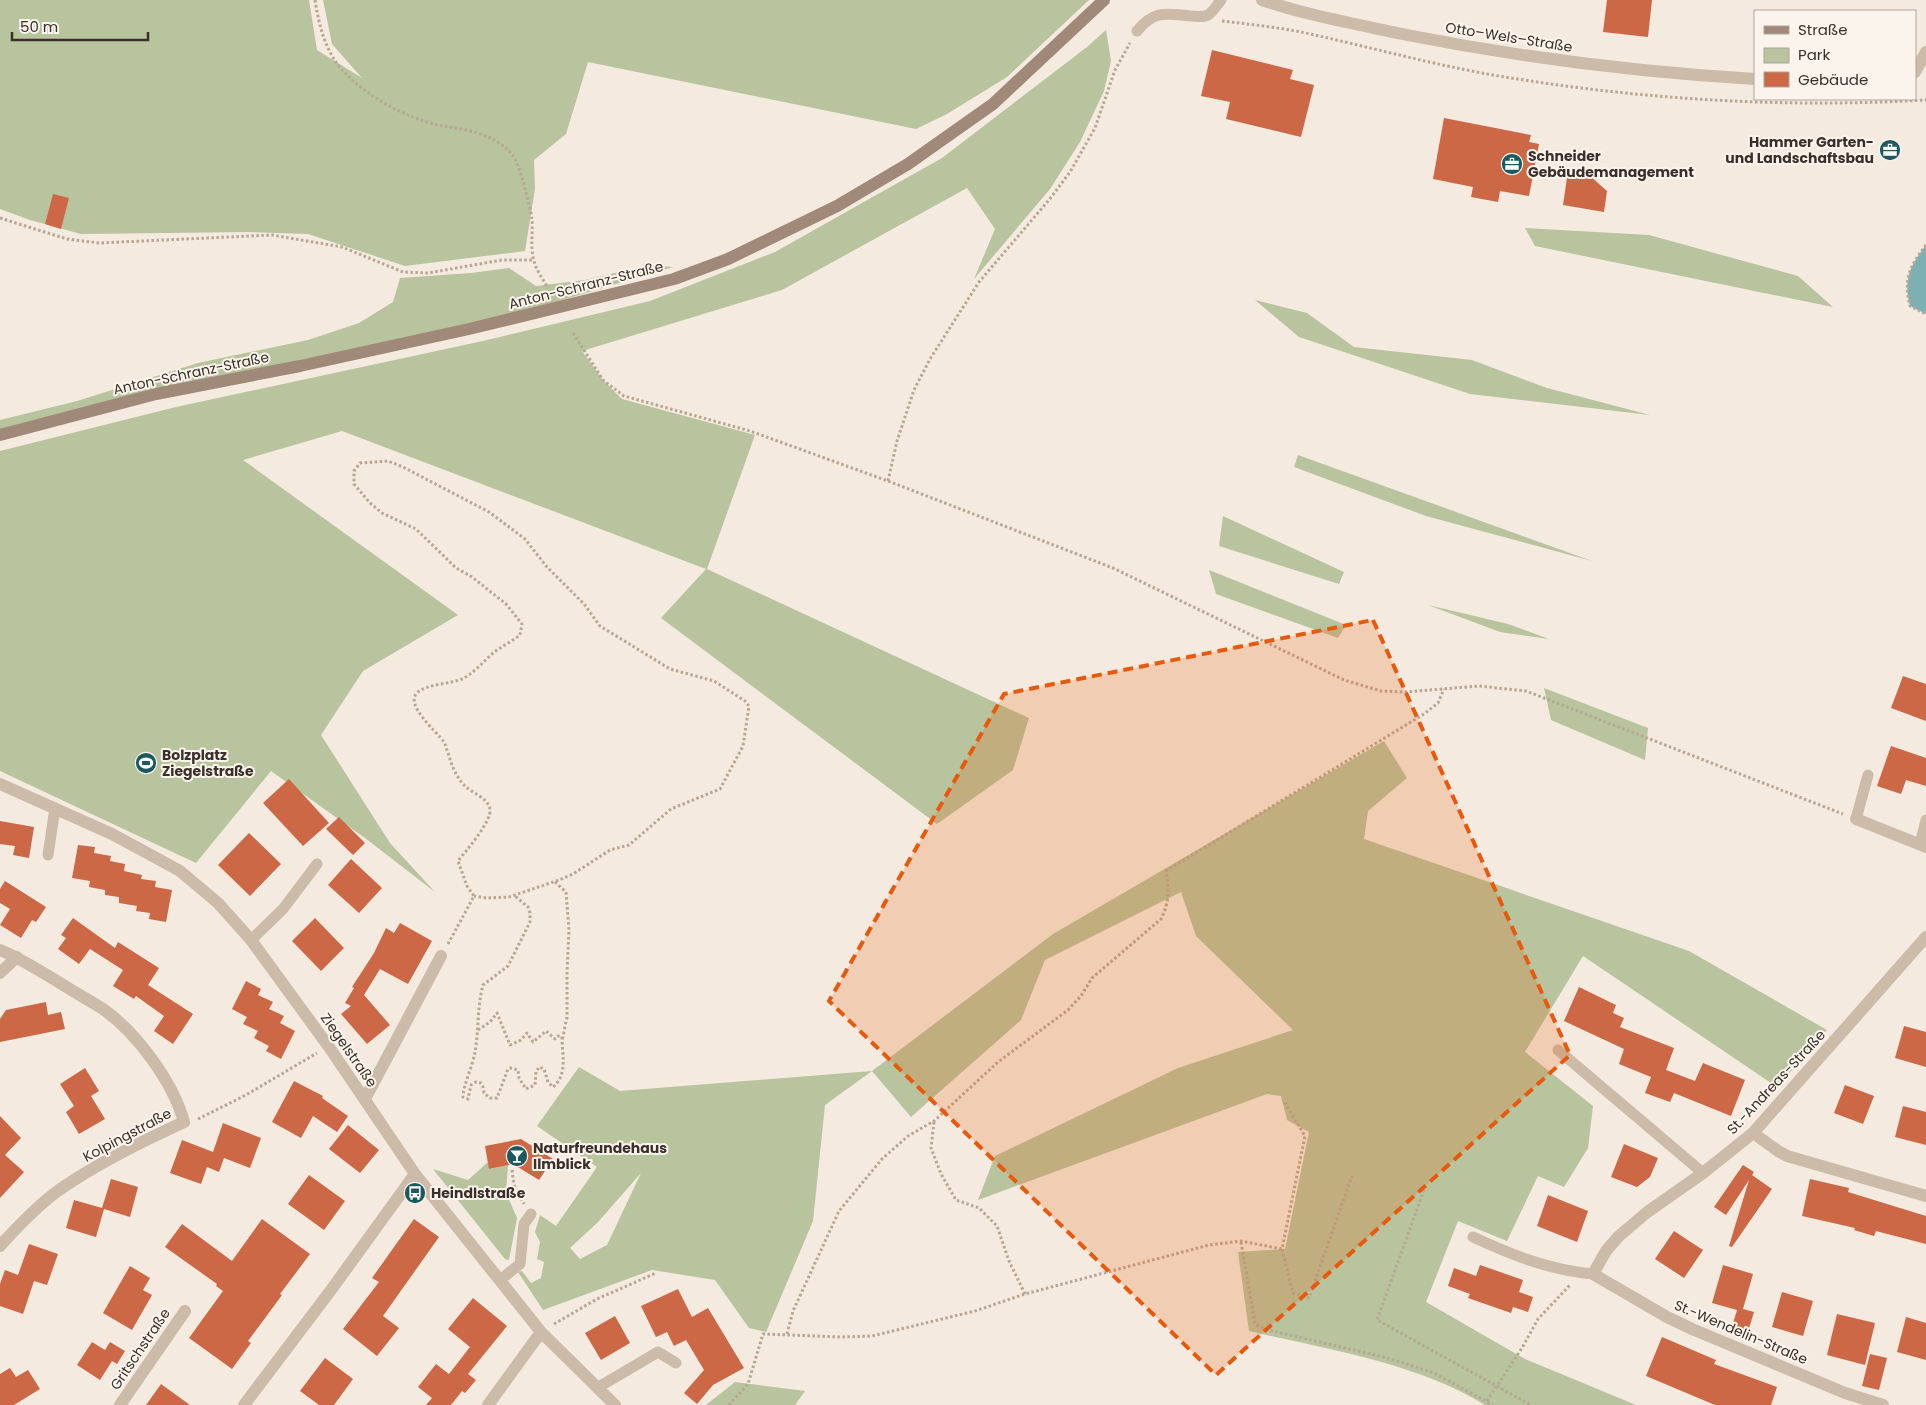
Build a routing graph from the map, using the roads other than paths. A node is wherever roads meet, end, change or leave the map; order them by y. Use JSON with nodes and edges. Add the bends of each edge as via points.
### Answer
{"nodes":[{"id":1,"x":1104,"y":0,"type":"edge"},
{"id":2,"x":1221,"y":0,"type":"edge"},
{"id":3,"x":1262,"y":0,"type":"edge"},
{"id":4,"x":1137,"y":31,"type":"road end"},
{"id":5,"x":1926,"y":52,"type":"edge"},
{"id":6,"x":1916,"y":70,"type":"edge"},
{"id":7,"x":1754,"y":79,"type":"edge"},
{"id":8,"x":0,"y":435,"type":"edge"},
{"id":9,"x":1868,"y":775,"type":"dead end"},
{"id":10,"x":0,"y":784,"type":"edge"},
{"id":11,"x":55,"y":808,"type":"junction"},
{"id":12,"x":1856,"y":819,"type":"joint"},
{"id":13,"x":1926,"y":820,"type":"edge"},
{"id":14,"x":1923,"y":846,"type":"edge"},
{"id":15,"x":48,"y":855,"type":"dead end"},
{"id":16,"x":317,"y":864,"type":"dead end"},
{"id":17,"x":1926,"y":937,"type":"edge"},
{"id":18,"x":252,"y":940,"type":"junction"},
{"id":19,"x":0,"y":950,"type":"edge"},
{"id":20,"x":441,"y":956,"type":"road end"},
{"id":21,"x":18,"y":957,"type":"junction"},
{"id":22,"x":0,"y":973,"type":"edge"},
{"id":23,"x":1558,"y":1050,"type":"dead end"},
{"id":24,"x":365,"y":1099,"type":"junction"},
{"id":25,"x":1753,"y":1133,"type":"junction"},
{"id":26,"x":1702,"y":1173,"type":"junction"},
{"id":27,"x":415,"y":1174,"type":"junction"},
{"id":28,"x":1926,"y":1196,"type":"edge"},
{"id":29,"x":530,"y":1214,"type":"road end"},
{"id":30,"x":1473,"y":1237,"type":"dead end"},
{"id":31,"x":0,"y":1246,"type":"edge"},
{"id":32,"x":1593,"y":1274,"type":"junction"},
{"id":33,"x":500,"y":1280,"type":"junction"},
{"id":34,"x":185,"y":1311,"type":"dead end"},
{"id":35,"x":541,"y":1332,"type":"junction"},
{"id":36,"x":676,"y":1363,"type":"dead end"},
{"id":37,"x":597,"y":1388,"type":"junction"},
{"id":38,"x":120,"y":1405,"type":"edge"},
{"id":39,"x":244,"y":1405,"type":"edge"},
{"id":40,"x":488,"y":1405,"type":"edge"},
{"id":41,"x":615,"y":1405,"type":"edge"},
{"id":42,"x":1882,"y":1405,"type":"edge"}],
"edges":[{"from":1,"to":8,"type":"main road","name":"Anton-Schranz-Straße","via":[[994,104],[908,164],[838,206],[728,259],[674,279],[469,329],[156,394]]},
{"from":2,"to":4,"type":"lane","via":[[1207,15],[1153,16]]},
{"from":3,"to":7,"type":"street","name":"Otto–Wels–Straße","via":[[1363,26],[1462,46],[1665,73]]},
{"from":5,"to":6,"type":"street"},
{"from":9,"to":12,"type":"lane"},
{"from":10,"to":11,"type":"street","name":"Ziegelstraße"},
{"from":11,"to":15,"type":"lane"},
{"from":11,"to":18,"type":"street","name":"Ziegelstraße","via":[[180,871],[218,903]]},
{"from":12,"to":14,"type":"street"},
{"from":13,"to":14,"type":"lane"},
{"from":16,"to":18,"type":"lane","via":[[282,909]]},
{"from":17,"to":25,"type":"street","name":"St.-Andreas-Straße"},
{"from":18,"to":24,"type":"street","name":"Ziegelstraße"},
{"from":19,"to":21,"type":"street","name":"Kolpingstraße"},
{"from":20,"to":24,"type":"street"},
{"from":21,"to":22,"type":"street"},
{"from":21,"to":31,"type":"street","name":"Kolpingstraße","via":[[104,1010],[141,1044],[163,1075],[181,1109],[184,1122],[103,1162],[58,1191],[28,1216]]},
{"from":23,"to":26,"type":"lane"},
{"from":24,"to":27,"type":"street","name":"Ziegelstraße"},
{"from":25,"to":26,"type":"street","name":"St.-Andreas-Straße"},
{"from":25,"to":28,"type":"street","via":[[1787,1156]]},
{"from":26,"to":32,"type":"street","name":"St.-Andreas-Straße","via":[[1618,1237]]},
{"from":27,"to":33,"type":"street","name":"Ziegelstraße"},
{"from":27,"to":39,"type":"street"},
{"from":29,"to":33,"type":"lane","via":[[524,1224],[520,1264]]},
{"from":30,"to":32,"type":"lane","via":[[1530,1262]]},
{"from":32,"to":42,"type":"street","name":"St.-Wendelin-Straße","via":[[1692,1329],[1845,1393]]},
{"from":33,"to":35,"type":"street","name":"Ziegelstraße"},
{"from":34,"to":38,"type":"street","name":"Gritschstraße"},
{"from":35,"to":37,"type":"street","name":"Ziegelstraße"},
{"from":35,"to":40,"type":"street"},
{"from":36,"to":37,"type":"lane","via":[[658,1352]]},
{"from":37,"to":41,"type":"street","name":"Ziegelstraße"}]}
